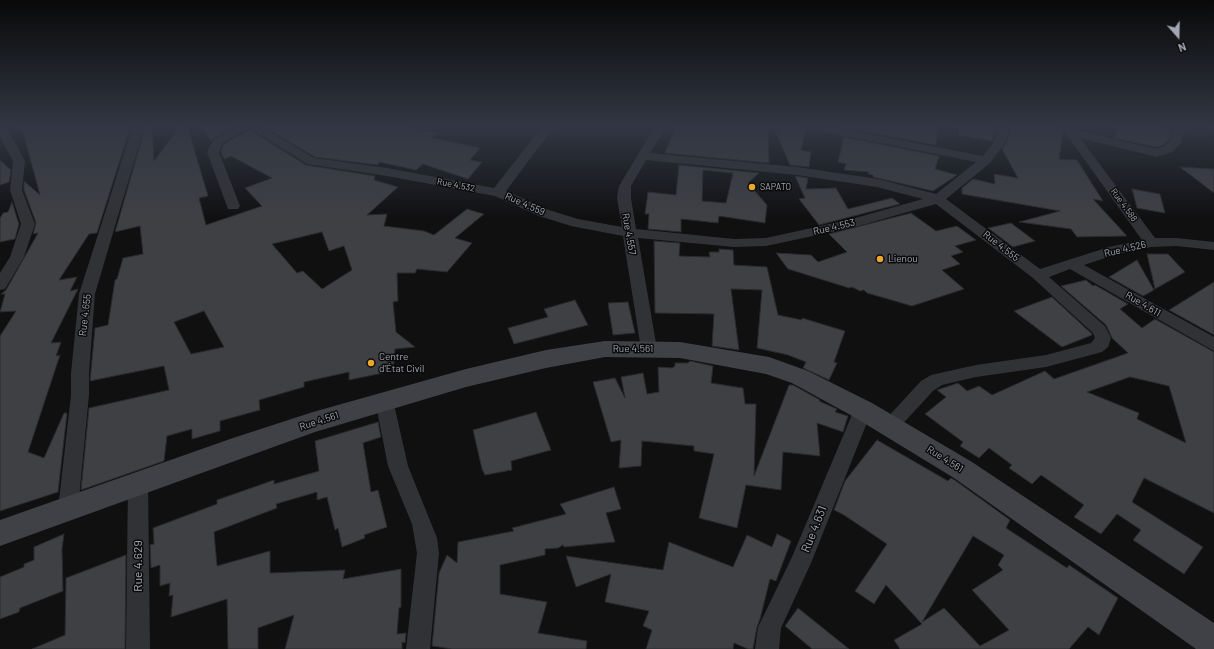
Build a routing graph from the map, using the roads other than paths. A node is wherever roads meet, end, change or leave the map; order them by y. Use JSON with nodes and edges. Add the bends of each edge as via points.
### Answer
{"nodes":[{"id":1,"x":18,"y":158,"type":"edge"},
{"id":2,"x":129,"y":158,"type":"edge"},
{"id":3,"x":215,"y":158,"type":"edge"},
{"id":4,"x":306,"y":158,"type":"edge"},
{"id":5,"x":524,"y":158,"type":"edge"},
{"id":6,"x":641,"y":158,"type":"edge"},
{"id":7,"x":665,"y":158,"type":"edge"},
{"id":8,"x":977,"y":158,"type":"edge"},
{"id":9,"x":1090,"y":158,"type":"edge"},
{"id":10,"x":986,"y":160,"type":"joint"},
{"id":11,"x":499,"y":193,"type":"junction"},
{"id":12,"x":938,"y":199,"type":"junction"},
{"id":13,"x":233,"y":206,"type":"dead end"},
{"id":14,"x":630,"y":234,"type":"junction"},
{"id":15,"x":1151,"y":243,"type":"junction"},
{"id":16,"x":1214,"y":246,"type":"edge"},
{"id":17,"x":1072,"y":264,"type":"junction"},
{"id":18,"x":1038,"y":275,"type":"junction"},
{"id":19,"x":0,"y":285,"type":"edge"},
{"id":20,"x":1214,"y":345,"type":"edge"},
{"id":21,"x":649,"y":349,"type":"junction"},
{"id":22,"x":384,"y":400,"type":"junction"},
{"id":23,"x":863,"y":410,"type":"junction"},
{"id":24,"x":891,"y":426,"type":"junction"},
{"id":25,"x":138,"y":483,"type":"junction"},
{"id":26,"x":68,"y":509,"type":"junction"},
{"id":27,"x":0,"y":533,"type":"edge"},
{"id":28,"x":1214,"y":642,"type":"edge"},
{"id":29,"x":138,"y":649,"type":"edge"},
{"id":30,"x":418,"y":649,"type":"edge"},
{"id":31,"x":767,"y":649,"type":"edge"}],
"edges":[{"from":1,"to":19,"type":"street","via":[[16,190],[28,224],[17,257]]},
{"from":2,"to":26,"type":"street","name":"Rue 4.655","via":[[87,294]]},
{"from":3,"to":13,"type":"street"},
{"from":4,"to":11,"type":"street","name":"Rue 4.532"},
{"from":5,"to":11,"type":"street","name":"Rue 4.559"},
{"from":6,"to":14,"type":"street","name":"Rue 4.557","via":[[625,186],[624,198]]},
{"from":7,"to":12,"type":"street","name":"Rue 4.555","via":[[805,172],[878,184]]},
{"from":8,"to":10,"type":"street"},
{"from":9,"to":15,"type":"street","name":"Rue 4.588"},
{"from":10,"to":12,"type":"street","name":"Rue 4.553"},
{"from":11,"to":14,"type":"street","name":"Rue 4.559","via":[[559,219]]},
{"from":12,"to":14,"type":"street","name":"Rue 4.553","via":[[850,224],[766,242],[734,243]]},
{"from":12,"to":18,"type":"street","name":"Rue 4.555"},
{"from":14,"to":21,"type":"street","name":"Rue 4.557"},
{"from":15,"to":16,"type":"street","name":"Rue 4.526","via":[[1176,242]]},
{"from":15,"to":17,"type":"street","name":"Rue 4.526","via":[[1114,250]]},
{"from":17,"to":18,"type":"street","name":"Rue 4.526"},
{"from":17,"to":20,"type":"street","name":"Rue 4.611"},
{"from":18,"to":24,"type":"street","name":"Rue 4.555","via":[[1099,330],[1103,338],[1102,343],[1096,348],[1046,361],[976,371],[937,380],[927,386]]},
{"from":21,"to":22,"type":"main road","name":"Rue 4.561","via":[[605,349],[546,359]]},
{"from":21,"to":23,"type":"main road","name":"Rue 4.561","via":[[680,350],[769,366],[800,377]]},
{"from":22,"to":25,"type":"main road","name":"Rue 4.561"},
{"from":22,"to":30,"type":"street","via":[[400,472],[426,538],[428,553]]},
{"from":23,"to":24,"type":"main road","name":"Rue 4.561"},
{"from":23,"to":31,"type":"street","name":"Rue 4.631","via":[[800,563],[770,627]]},
{"from":24,"to":28,"type":"main road","name":"Rue 4.561","via":[[1018,507]]},
{"from":25,"to":26,"type":"main road","name":"Rue 4.561"},
{"from":25,"to":29,"type":"street","name":"Rue 4.629"},
{"from":26,"to":27,"type":"main road","name":"Rue 4.561"}]}
